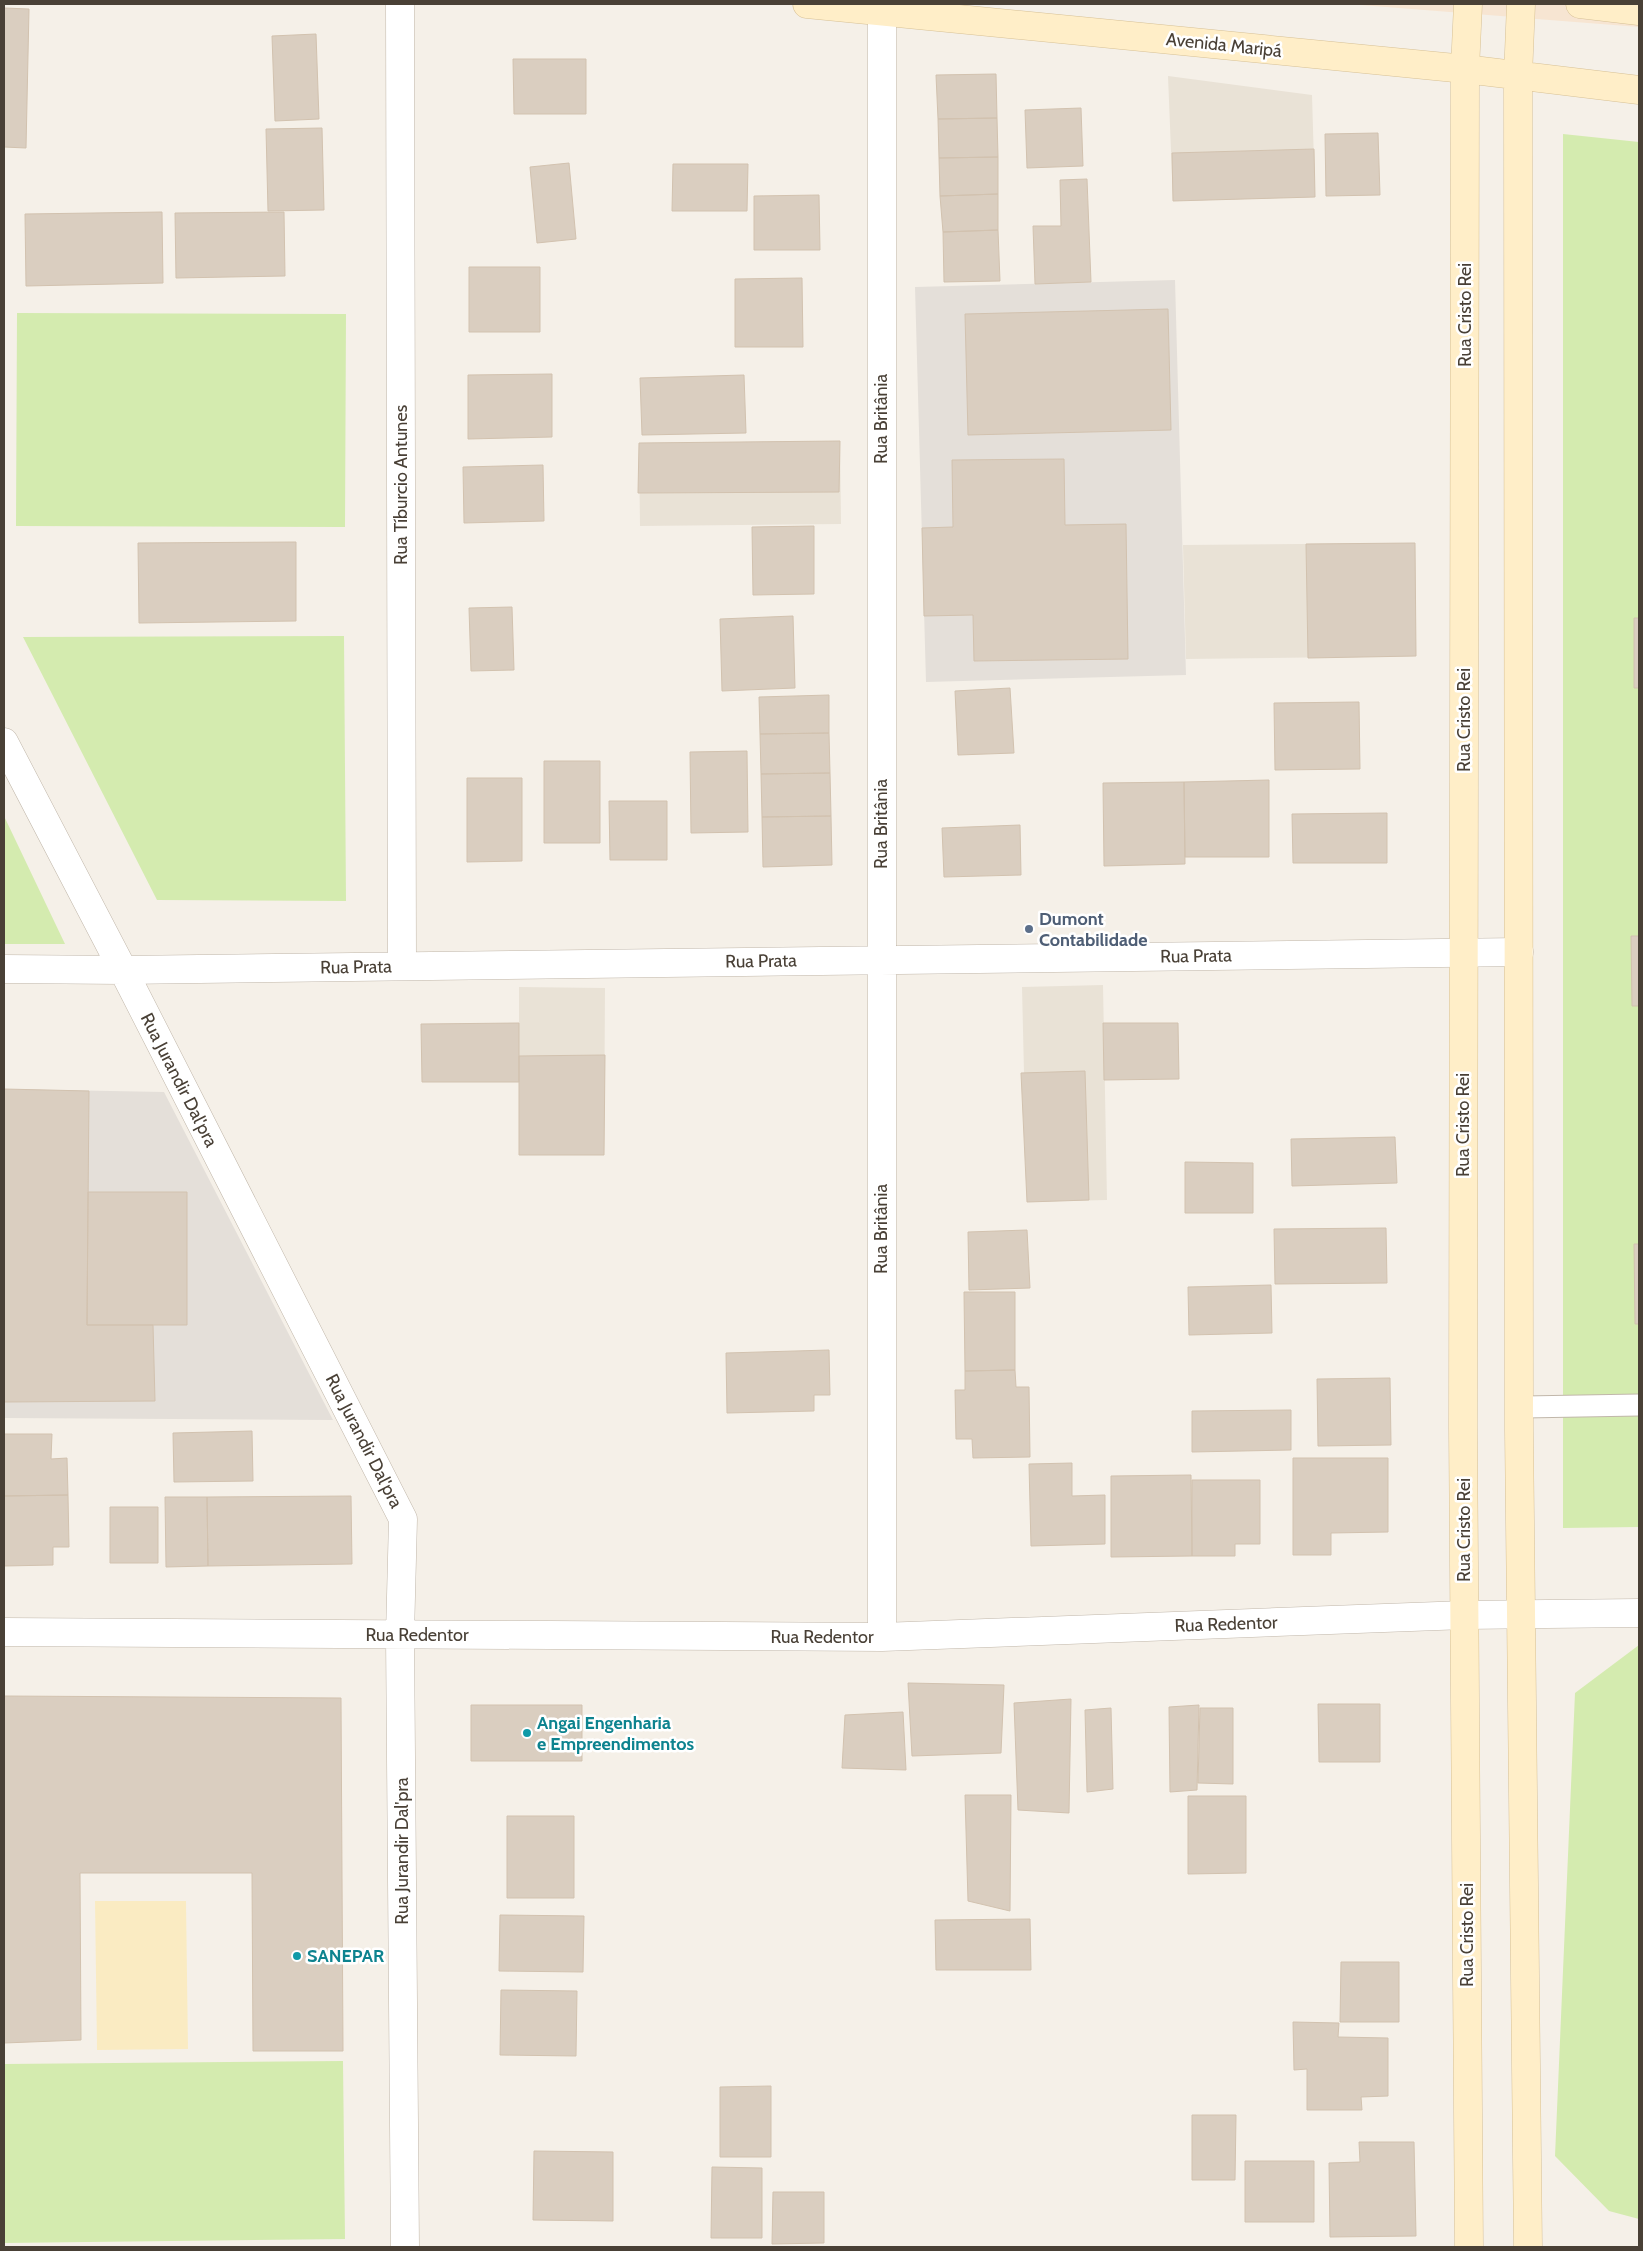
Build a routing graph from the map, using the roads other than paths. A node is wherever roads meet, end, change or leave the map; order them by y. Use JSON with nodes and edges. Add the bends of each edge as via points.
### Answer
{"nodes":[{"id":1,"x":400,"y":4,"type":"edge"},
{"id":2,"x":807,"y":4,"type":"edge"},
{"id":3,"x":1468,"y":4,"type":"edge"},
{"id":4,"x":1521,"y":4,"type":"edge"},
{"id":5,"x":1580,"y":4,"type":"edge"},
{"id":6,"x":1639,"y":10,"type":"edge"},
{"id":7,"x":882,"y":11,"type":"junction"},
{"id":8,"x":1465,"y":69,"type":"junction"},
{"id":9,"x":1518,"y":76,"type":"junction"},
{"id":10,"x":1639,"y":90,"type":"edge"},
{"id":11,"x":4,"y":742,"type":"edge"},
{"id":12,"x":1519,"y":952,"type":"junction"},
{"id":13,"x":1463,"y":953,"type":"junction"},
{"id":14,"x":881,"y":960,"type":"junction"},
{"id":15,"x":402,"y":966,"type":"junction"},
{"id":16,"x":4,"y":969,"type":"edge"},
{"id":17,"x":123,"y":970,"type":"junction"},
{"id":18,"x":1639,"y":1405,"type":"edge"},
{"id":19,"x":1520,"y":1407,"type":"junction"},
{"id":20,"x":1639,"y":1613,"type":"edge"},
{"id":21,"x":1522,"y":1614,"type":"junction"},
{"id":22,"x":1465,"y":1615,"type":"junction"},
{"id":23,"x":4,"y":1632,"type":"edge"},
{"id":24,"x":400,"y":1635,"type":"junction"},
{"id":25,"x":882,"y":1637,"type":"junction"},
{"id":26,"x":405,"y":2247,"type":"edge"},
{"id":27,"x":1469,"y":2247,"type":"edge"},
{"id":28,"x":1528,"y":2247,"type":"edge"}],
"edges":[{"from":1,"to":15,"type":"street","name":"Rua Tíburcio Antunes"},
{"from":2,"to":7,"type":"street","name":"Avenida Maripá"},
{"from":3,"to":8,"type":"street","name":"Rua Cristo Rei"},
{"from":4,"to":9,"type":"street"},
{"from":5,"to":6,"type":"street"},
{"from":7,"to":8,"type":"street","name":"Avenida Maripá"},
{"from":7,"to":14,"type":"street","name":"Rua Britânia"},
{"from":8,"to":9,"type":"street","name":"Avenida Maripá"},
{"from":8,"to":13,"type":"street","name":"Rua Cristo Rei"},
{"from":9,"to":10,"type":"street","name":"Avenida Maripá"},
{"from":9,"to":12,"type":"street"},
{"from":11,"to":17,"type":"street","name":"Rua Jurandir Dal'pra"},
{"from":12,"to":13,"type":"street","name":"Rua Prata"},
{"from":12,"to":19,"type":"street"},
{"from":13,"to":14,"type":"street","name":"Rua Prata"},
{"from":13,"to":22,"type":"street","name":"Rua Cristo Rei"},
{"from":14,"to":15,"type":"street","name":"Rua Prata"},
{"from":14,"to":25,"type":"street","name":"Rua Britânia"},
{"from":15,"to":17,"type":"street","name":"Rua Prata"},
{"from":16,"to":17,"type":"street","name":"Rua Prata"},
{"from":17,"to":24,"type":"street","name":"Rua Jurandir Dal'pra","via":[[404,1519]]},
{"from":18,"to":19,"type":"lane"},
{"from":19,"to":21,"type":"street"},
{"from":20,"to":21,"type":"street","name":"Rua Redentor"},
{"from":21,"to":22,"type":"street","name":"Rua Redentor"},
{"from":21,"to":28,"type":"street"},
{"from":22,"to":25,"type":"street","name":"Rua Redentor"},
{"from":22,"to":27,"type":"street","name":"Rua Cristo Rei"},
{"from":23,"to":24,"type":"street","name":"Rua Redentor"},
{"from":24,"to":25,"type":"street","name":"Rua Redentor"},
{"from":24,"to":26,"type":"street","name":"Rua Jurandir Dal'pra"}]}
